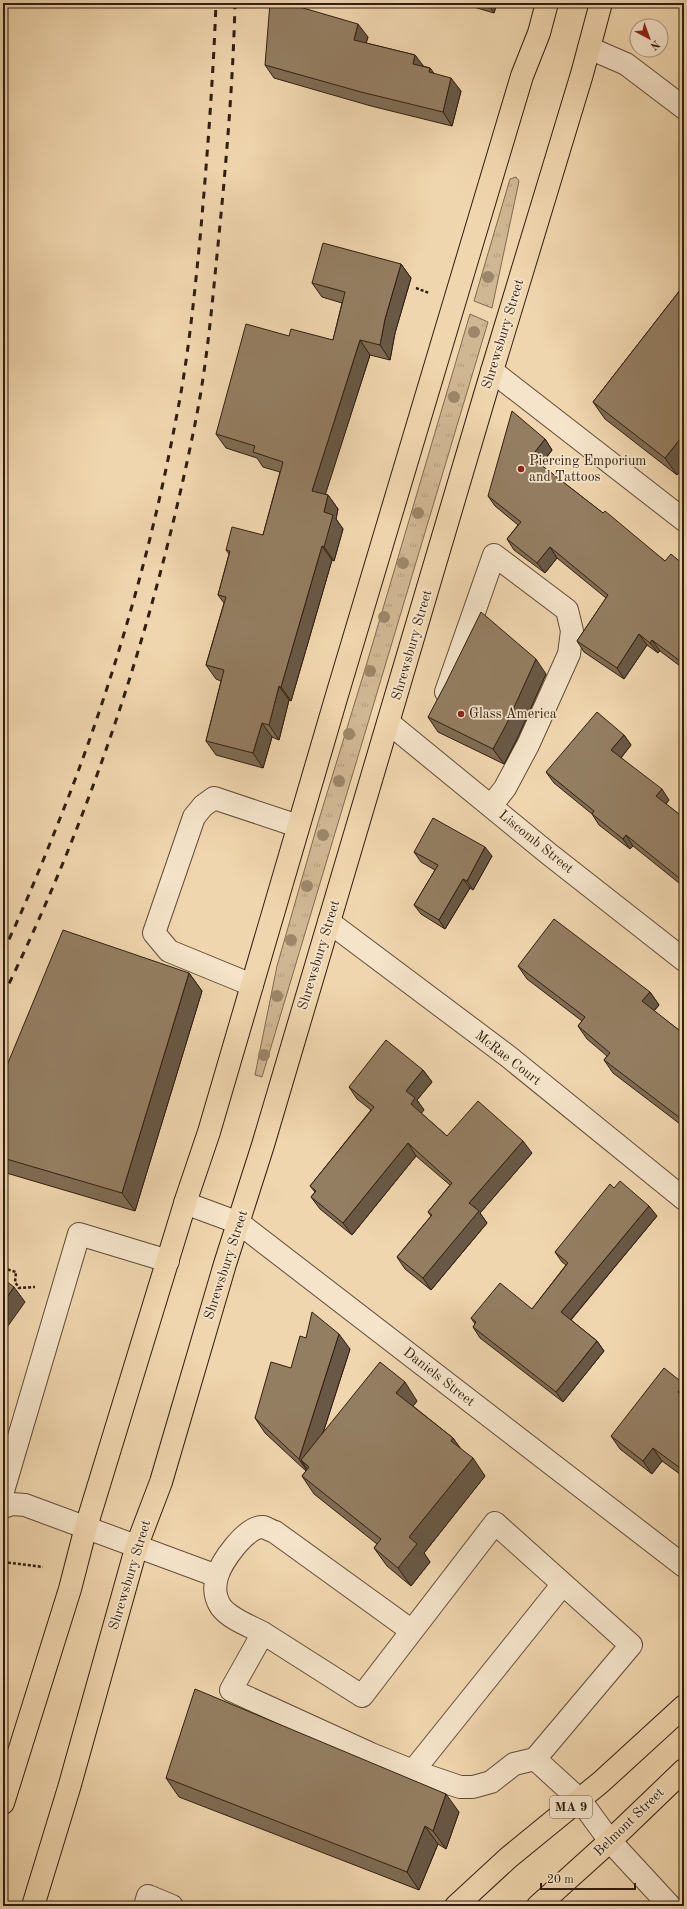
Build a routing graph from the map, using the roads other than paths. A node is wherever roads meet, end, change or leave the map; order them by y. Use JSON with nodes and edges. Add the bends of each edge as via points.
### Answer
{"nodes":[{"id":1,"x":547,"y":3,"type":"edge"},
{"id":2,"x":601,"y":3,"type":"edge"},
{"id":3,"x":589,"y":48,"type":"junction"},
{"id":4,"x":684,"y":108,"type":"edge"},
{"id":5,"x":492,"y":371,"type":"junction"},
{"id":6,"x":684,"y":520,"type":"edge"},
{"id":7,"x":445,"y":694,"type":"edge"},
{"id":8,"x":389,"y":723,"type":"junction"},
{"id":9,"x":491,"y":806,"type":"junction"},
{"id":10,"x":298,"y":826,"type":"junction"},
{"id":11,"x":329,"y":922,"type":"junction"},
{"id":12,"x":684,"y":960,"type":"edge"},
{"id":13,"x":252,"y":985,"type":"junction"},
{"id":14,"x":684,"y":1198,"type":"edge"},
{"id":15,"x":185,"y":1203,"type":"junction"},
{"id":16,"x":239,"y":1223,"type":"junction"},
{"id":17,"x":168,"y":1261,"type":"junction"},
{"id":18,"x":3,"y":1490,"type":"edge"},
{"id":19,"x":3,"y":1506,"type":"edge"},
{"id":20,"x":86,"y":1527,"type":"junction"},
{"id":21,"x":137,"y":1545,"type":"junction"},
{"id":22,"x":684,"y":1566,"type":"edge"},
{"id":23,"x":217,"y":1576,"type":"junction"},
{"id":24,"x":563,"y":1584,"type":"junction"},
{"id":25,"x":412,"y":1631,"type":"junction"},
{"id":26,"x":263,"y":1633,"type":"junction"},
{"id":27,"x":684,"y":1706,"type":"edge"},
{"id":28,"x":535,"y":1759,"type":"junction"},
{"id":29,"x":684,"y":1770,"type":"edge"},
{"id":30,"x":413,"y":1771,"type":"junction"},
{"id":31,"x":580,"y":1800,"type":"junction"},
{"id":32,"x":3,"y":1803,"type":"edge"},
{"id":33,"x":610,"y":1841,"type":"junction"},
{"id":34,"x":33,"y":1906,"type":"edge"},
{"id":35,"x":145,"y":1906,"type":"edge"},
{"id":36,"x":172,"y":1906,"type":"edge"},
{"id":37,"x":456,"y":1906,"type":"edge"},
{"id":38,"x":538,"y":1906,"type":"edge"},
{"id":39,"x":670,"y":1906,"type":"edge"}],
"edges":[{"from":1,"to":10,"type":"main road","via":[[522,76]]},
{"from":2,"to":3,"type":"main road","name":"Shrewsbury Street"},
{"from":3,"to":4,"type":"street","via":[[626,64]]},
{"from":3,"to":5,"type":"main road","name":"Shrewsbury Street"},
{"from":5,"to":6,"type":"street"},
{"from":5,"to":8,"type":"main road","name":"Shrewsbury Street"},
{"from":7,"to":9,"type":"street","via":[[494,555],[567,610],[572,631],[569,654],[528,745],[505,788]]},
{"from":8,"to":9,"type":"street","name":"Liscomb Street"},
{"from":8,"to":11,"type":"main road","name":"Shrewsbury Street"},
{"from":9,"to":12,"type":"street","name":"Liscomb Street"},
{"from":10,"to":13,"type":"main road"},
{"from":10,"to":13,"type":"street","via":[[214,798],[203,806],[194,817],[154,933],[168,951]]},
{"from":11,"to":14,"type":"street","name":"McRae Court","via":[[509,1057]]},
{"from":11,"to":16,"type":"main road","name":"Shrewsbury Street"},
{"from":13,"to":15,"type":"main road","via":[[209,1132]]},
{"from":15,"to":16,"type":"street","name":"Daniels Street"},
{"from":15,"to":17,"type":"main road"},
{"from":16,"to":21,"type":"main road","name":"Shrewsbury Street","via":[[224,1264],[161,1482]]},
{"from":16,"to":22,"type":"street","name":"Daniels Street"},
{"from":17,"to":18,"type":"street","via":[[79,1234]]},
{"from":17,"to":20,"type":"main road"},
{"from":19,"to":20,"type":"street","via":[[25,1505]]},
{"from":20,"to":21,"type":"street"},
{"from":20,"to":32,"type":"main road","via":[[70,1589]]},
{"from":21,"to":23,"type":"street"},
{"from":21,"to":34,"type":"main road","name":"Shrewsbury Street"},
{"from":23,"to":25,"type":"street","via":[[246,1534],[264,1527]]},
{"from":23,"to":26,"type":"street","via":[[216,1595],[220,1606]]},
{"from":24,"to":25,"type":"street","via":[[495,1523]]},
{"from":24,"to":28,"type":"street","via":[[631,1645]]},
{"from":24,"to":30,"type":"street"},
{"from":25,"to":26,"type":"street","via":[[362,1696]]},
{"from":26,"to":30,"type":"street","via":[[231,1690]]},
{"from":27,"to":31,"type":"main road","number":"MA 9"},
{"from":28,"to":30,"type":"street","via":[[514,1764],[491,1782],[473,1787],[460,1787]]},
{"from":28,"to":31,"type":"street"},
{"from":29,"to":33,"type":"main road","name":"Belmont Street"},
{"from":31,"to":33,"type":"street"},
{"from":31,"to":37,"type":"main road","number":"MA 9","via":[[508,1858]]},
{"from":33,"to":38,"type":"main road","name":"Belmont Street"},
{"from":33,"to":39,"type":"street"},
{"from":35,"to":36,"type":"street","via":[[148,1896]]}]}
